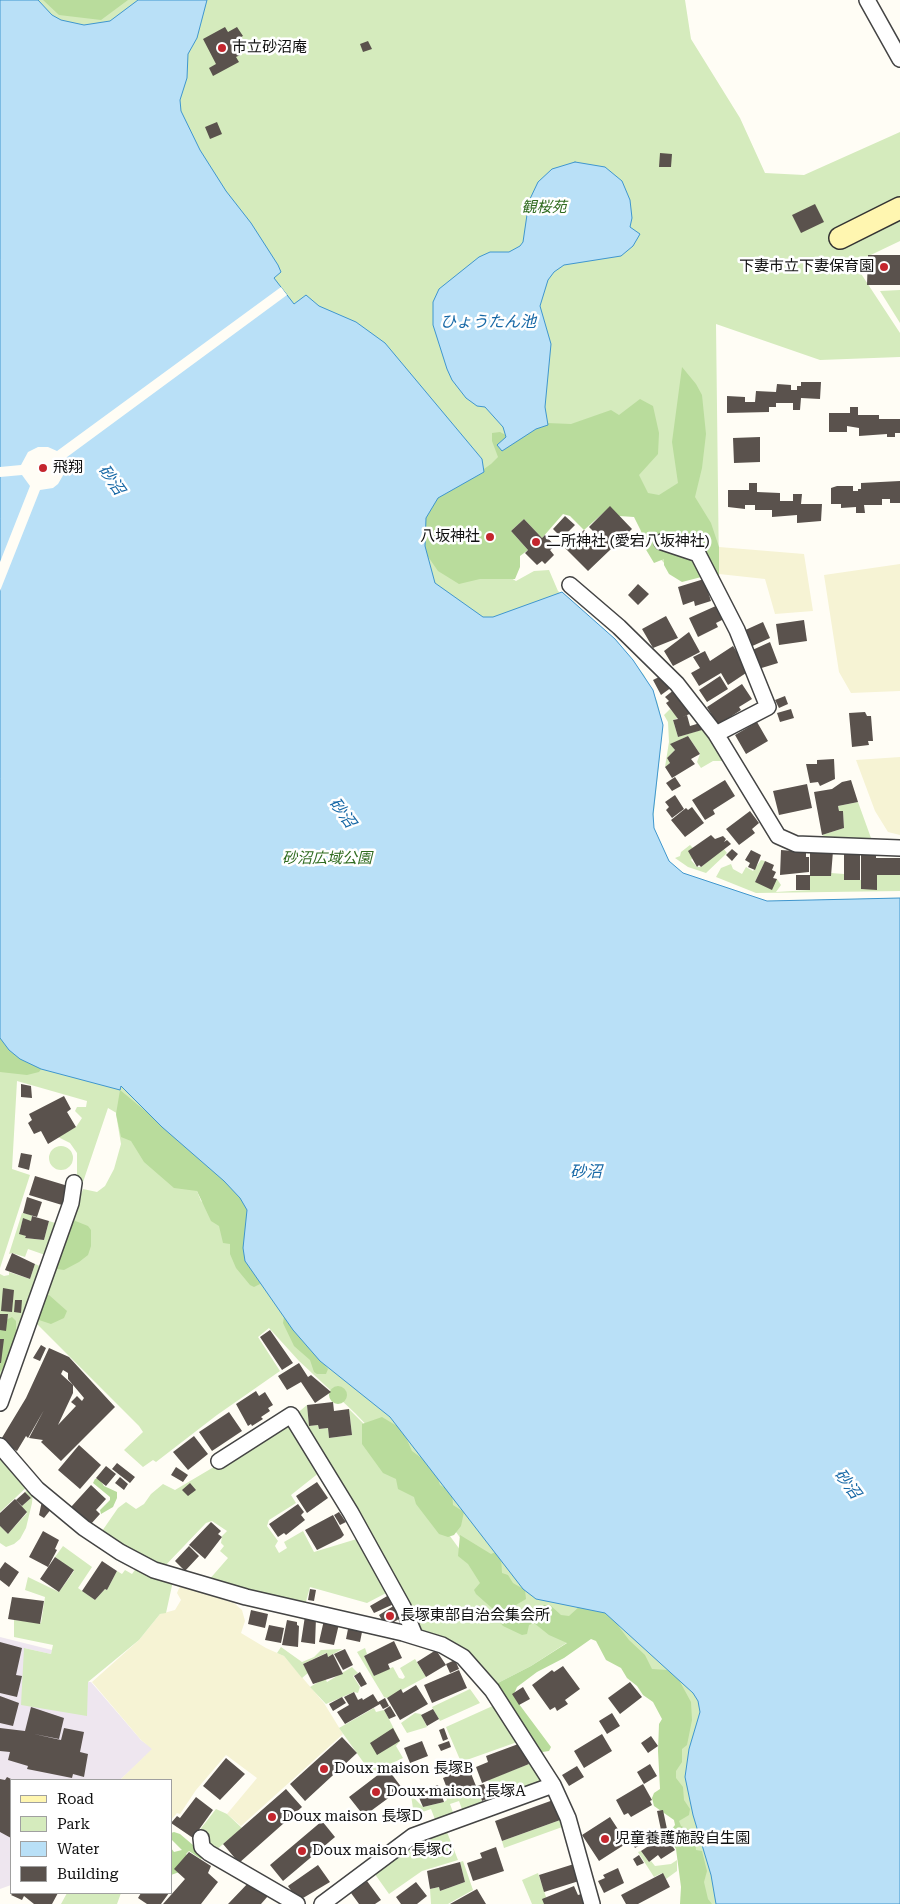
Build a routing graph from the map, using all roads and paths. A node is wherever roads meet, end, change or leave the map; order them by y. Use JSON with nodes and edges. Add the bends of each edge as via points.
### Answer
{"nodes":[{"id":1,"x":867,"y":0,"type":"edge"},
{"id":2,"x":900,"y":60,"type":"edge"},
{"id":3,"x":900,"y":208,"type":"edge"},
{"id":4,"x":840,"y":238,"type":"dead end"},
{"id":5,"x":662,"y":542,"type":"dead end"},
{"id":6,"x":570,"y":585,"type":"dead end"},
{"id":7,"x":716,"y":734,"type":"junction"},
{"id":8,"x":900,"y":848,"type":"edge"},
{"id":9,"x":74,"y":1183,"type":"dead end"},
{"id":10,"x":0,"y":1403,"type":"edge"},
{"id":11,"x":0,"y":1446,"type":"edge"},
{"id":12,"x":220,"y":1461,"type":"dead end"},
{"id":13,"x":415,"y":1636,"type":"junction"},
{"id":14,"x":553,"y":1785,"type":"junction"},
{"id":15,"x":201,"y":1838,"type":"dead end"},
{"id":16,"x":289,"y":1902,"type":"edge"},
{"id":17,"x":322,"y":1904,"type":"edge"},
{"id":18,"x":592,"y":1904,"type":"edge"}],
"edges":[{"from":1,"to":2,"type":"street"},
{"from":3,"to":4,"type":"street"},
{"from":5,"to":7,"type":"street","via":[[698,554],[736,630],[768,707]]},
{"from":6,"to":7,"type":"street","via":[[677,684]]},
{"from":7,"to":8,"type":"street","via":[[767,821],[784,840],[796,844]]},
{"from":9,"to":10,"type":"street","via":[[71,1203]]},
{"from":11,"to":13,"type":"street","via":[[37,1488],[84,1528],[154,1570],[246,1598]]},
{"from":12,"to":13,"type":"street","via":[[291,1415],[351,1513],[403,1607]]},
{"from":13,"to":14,"type":"street","via":[[450,1648],[478,1670]]},
{"from":14,"to":17,"type":"street","via":[[413,1836]]},
{"from":14,"to":18,"type":"street","via":[[568,1818]]},
{"from":15,"to":16,"type":"street","via":[[202,1847],[209,1853]]}]}
